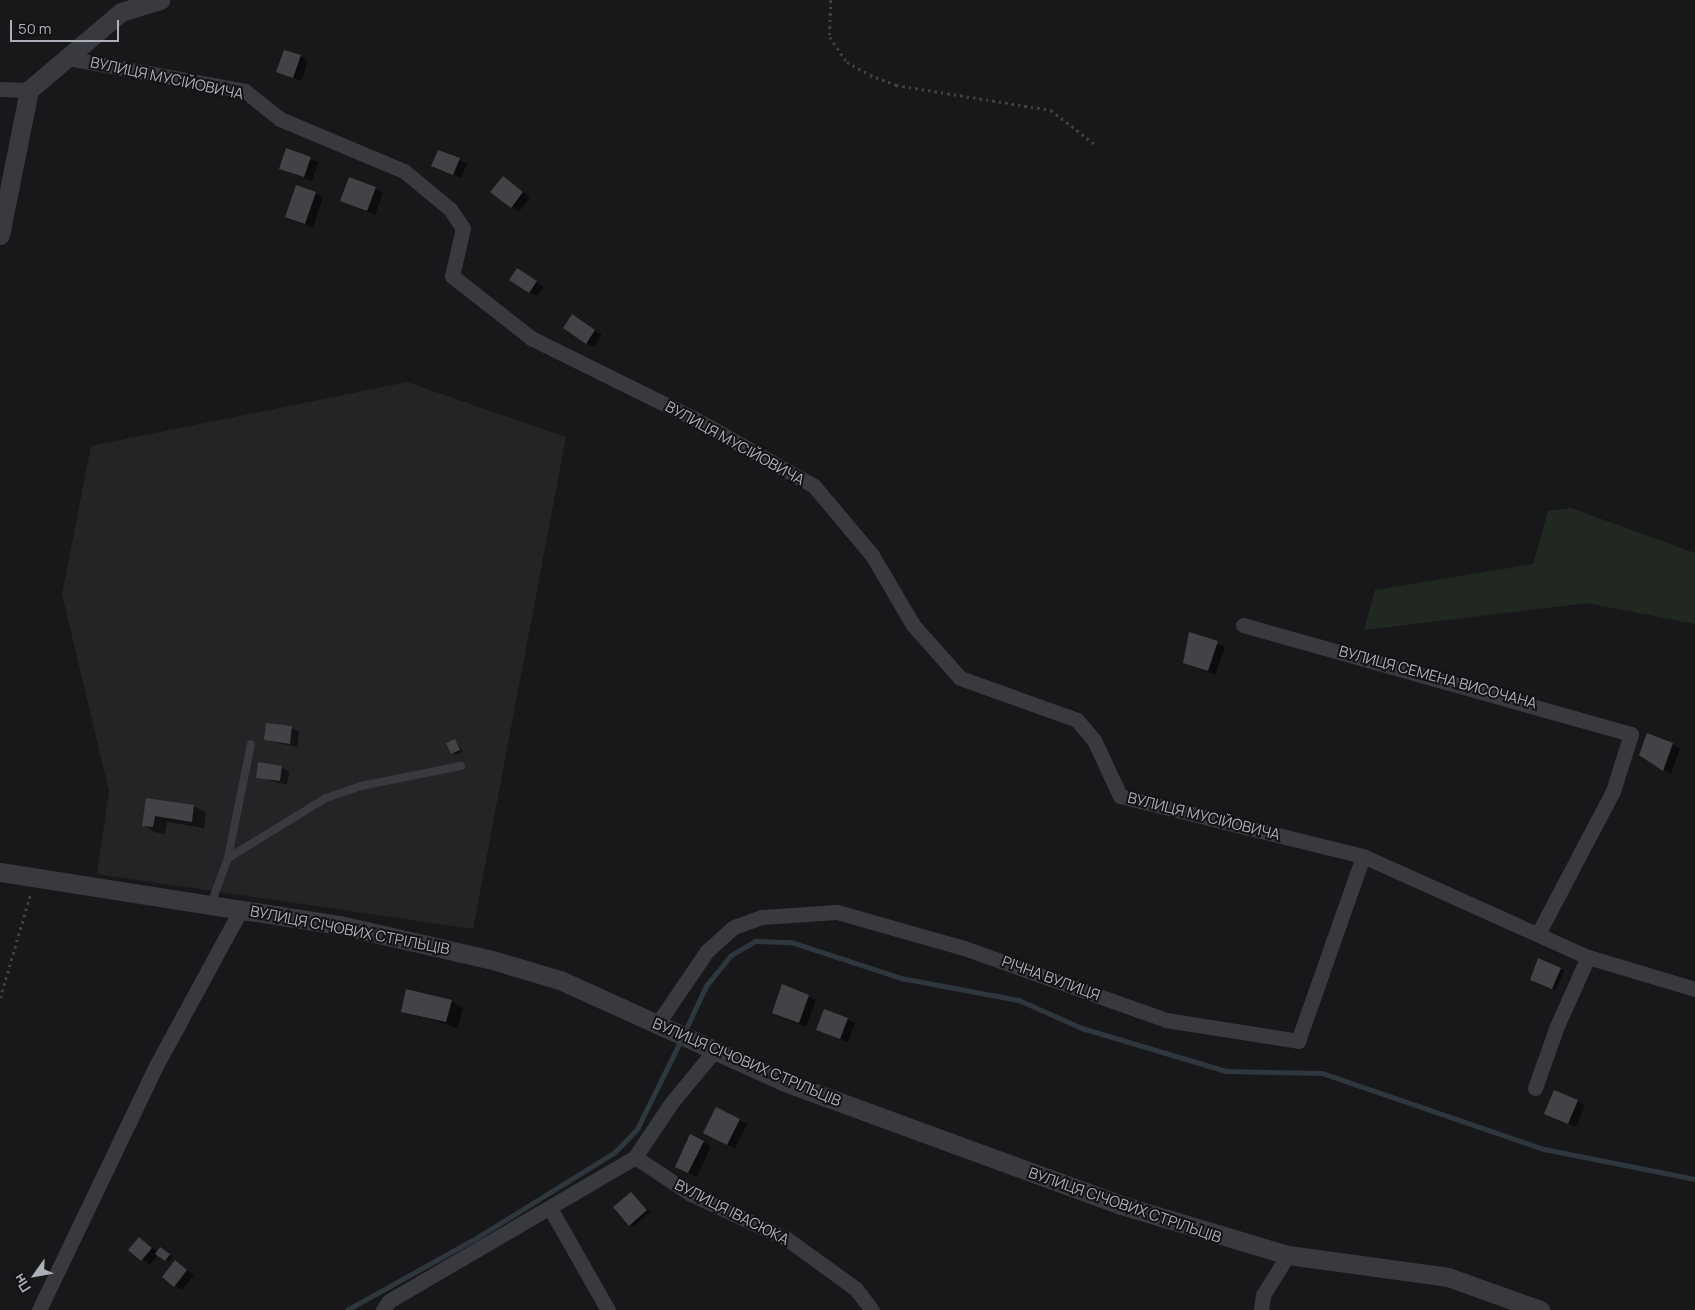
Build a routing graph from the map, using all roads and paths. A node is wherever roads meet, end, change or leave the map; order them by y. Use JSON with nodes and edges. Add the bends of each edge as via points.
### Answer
{"nodes":[{"id":1,"x":160,"y":0,"type":"edge"},
{"id":2,"x":831,"y":0,"type":"edge"},
{"id":3,"x":66,"y":58,"type":"junction"},
{"id":4,"x":0,"y":89,"type":"edge"},
{"id":5,"x":29,"y":90,"type":"junction"},
{"id":6,"x":1096,"y":145,"type":"dead end"},
{"id":7,"x":0,"y":235,"type":"edge"},
{"id":8,"x":1243,"y":624,"type":"dead end"},
{"id":9,"x":251,"y":744,"type":"dead end"},
{"id":10,"x":460,"y":766,"type":"dead end"},
{"id":11,"x":1363,"y":856,"type":"junction"},
{"id":12,"x":228,"y":858,"type":"junction"},
{"id":13,"x":0,"y":872,"type":"edge"},
{"id":14,"x":35,"y":876,"type":"junction"},
{"id":15,"x":211,"y":904,"type":"junction"},
{"id":16,"x":241,"y":909,"type":"junction"},
{"id":17,"x":1539,"y":932,"type":"junction"},
{"id":18,"x":1588,"y":957,"type":"junction"},
{"id":19,"x":1695,"y":989,"type":"edge"},
{"id":20,"x":0,"y":998,"type":"edge"},
{"id":21,"x":666,"y":1027,"type":"junction"},
{"id":22,"x":715,"y":1050,"type":"junction"},
{"id":23,"x":1535,"y":1088,"type":"dead end"},
{"id":24,"x":635,"y":1158,"type":"junction"},
{"id":25,"x":550,"y":1208,"type":"junction"},
{"id":26,"x":1288,"y":1255,"type":"junction"},
{"id":27,"x":1259,"y":1309,"type":"edge"},
{"id":28,"x":39,"y":1310,"type":"edge"},
{"id":29,"x":383,"y":1310,"type":"edge"},
{"id":30,"x":608,"y":1310,"type":"edge"},
{"id":31,"x":872,"y":1310,"type":"edge"},
{"id":32,"x":1540,"y":1310,"type":"edge"}],
"edges":[{"from":1,"to":3,"type":"street","via":[[121,12]]},
{"from":2,"to":6,"type":"path","via":[[830,37],[847,62],[870,75],[896,85],[1051,110]]},
{"from":3,"to":5,"type":"street"},
{"from":3,"to":11,"type":"street","name":"ВУЛИЦЯ МУСІЙОВИЧА","via":[[245,92],[280,119],[404,171],[450,208],[463,228],[452,276],[531,338],[696,420],[814,486],[872,555],[914,625],[960,678],[1077,720],[1094,740],[1120,796]]},
{"from":4,"to":5,"type":"street"},
{"from":5,"to":7,"type":"street"},
{"from":8,"to":17,"type":"street","name":"ВУЛИЦЯ СЕМЕНА ВИСОЧАНА","via":[[1631,734],[1613,791]]},
{"from":9,"to":12,"type":"lane"},
{"from":10,"to":12,"type":"lane","via":[[360,786],[326,798]]},
{"from":11,"to":17,"type":"street","name":"ВУЛИЦЯ МУСІЙОВИЧА"},
{"from":11,"to":21,"type":"street","name":"РІЧНА ВУЛИЦЯ","via":[[1298,1041],[1166,1020],[964,948],[837,912],[762,917],[734,927],[706,951]]},
{"from":12,"to":15,"type":"lane"},
{"from":13,"to":14,"type":"street","name":"ВУЛИЦЯ СІЧОВИХ СТРІЛЬЦІВ"},
{"from":14,"to":15,"type":"street","name":"ВУЛИЦЯ СІЧОВИХ СТРІЛЬЦІВ"},
{"from":14,"to":20,"type":"path"},
{"from":15,"to":16,"type":"street","name":"ВУЛИЦЯ СІЧОВИХ СТРІЛЬЦІВ"},
{"from":16,"to":21,"type":"street","name":"ВУЛИЦЯ СІЧОВИХ СТРІЛЬЦІВ","via":[[348,926],[489,959],[560,980]]},
{"from":16,"to":28,"type":"street","via":[[157,1064]]},
{"from":17,"to":18,"type":"street","name":"ВУЛИЦЯ МУСІЙОВИЧА"},
{"from":18,"to":19,"type":"street","name":"ВУЛИЦЯ МУСІЙОВИЧА"},
{"from":18,"to":23,"type":"street","via":[[1556,1026]]},
{"from":21,"to":22,"type":"street","name":"ВУЛИЦЯ СІЧОВИХ СТРІЛЬЦІВ"},
{"from":22,"to":24,"type":"street","via":[[672,1102]]},
{"from":22,"to":26,"type":"street","name":"ВУЛИЦЯ СІЧОВИХ СТРІЛЬЦІВ","via":[[785,1082],[986,1157],[1235,1242]]},
{"from":24,"to":25,"type":"street"},
{"from":24,"to":31,"type":"street","name":"ВУЛИЦЯ ІВАСЮКА","via":[[691,1194],[787,1238],[856,1290]]},
{"from":25,"to":29,"type":"street","via":[[389,1301]]},
{"from":25,"to":30,"type":"street"},
{"from":26,"to":27,"type":"street","via":[[1272,1277]]},
{"from":26,"to":32,"type":"street","name":"ВУЛИЦЯ СІЧОВИХ СТРІЛЬЦІВ","via":[[1448,1277]]}]}
